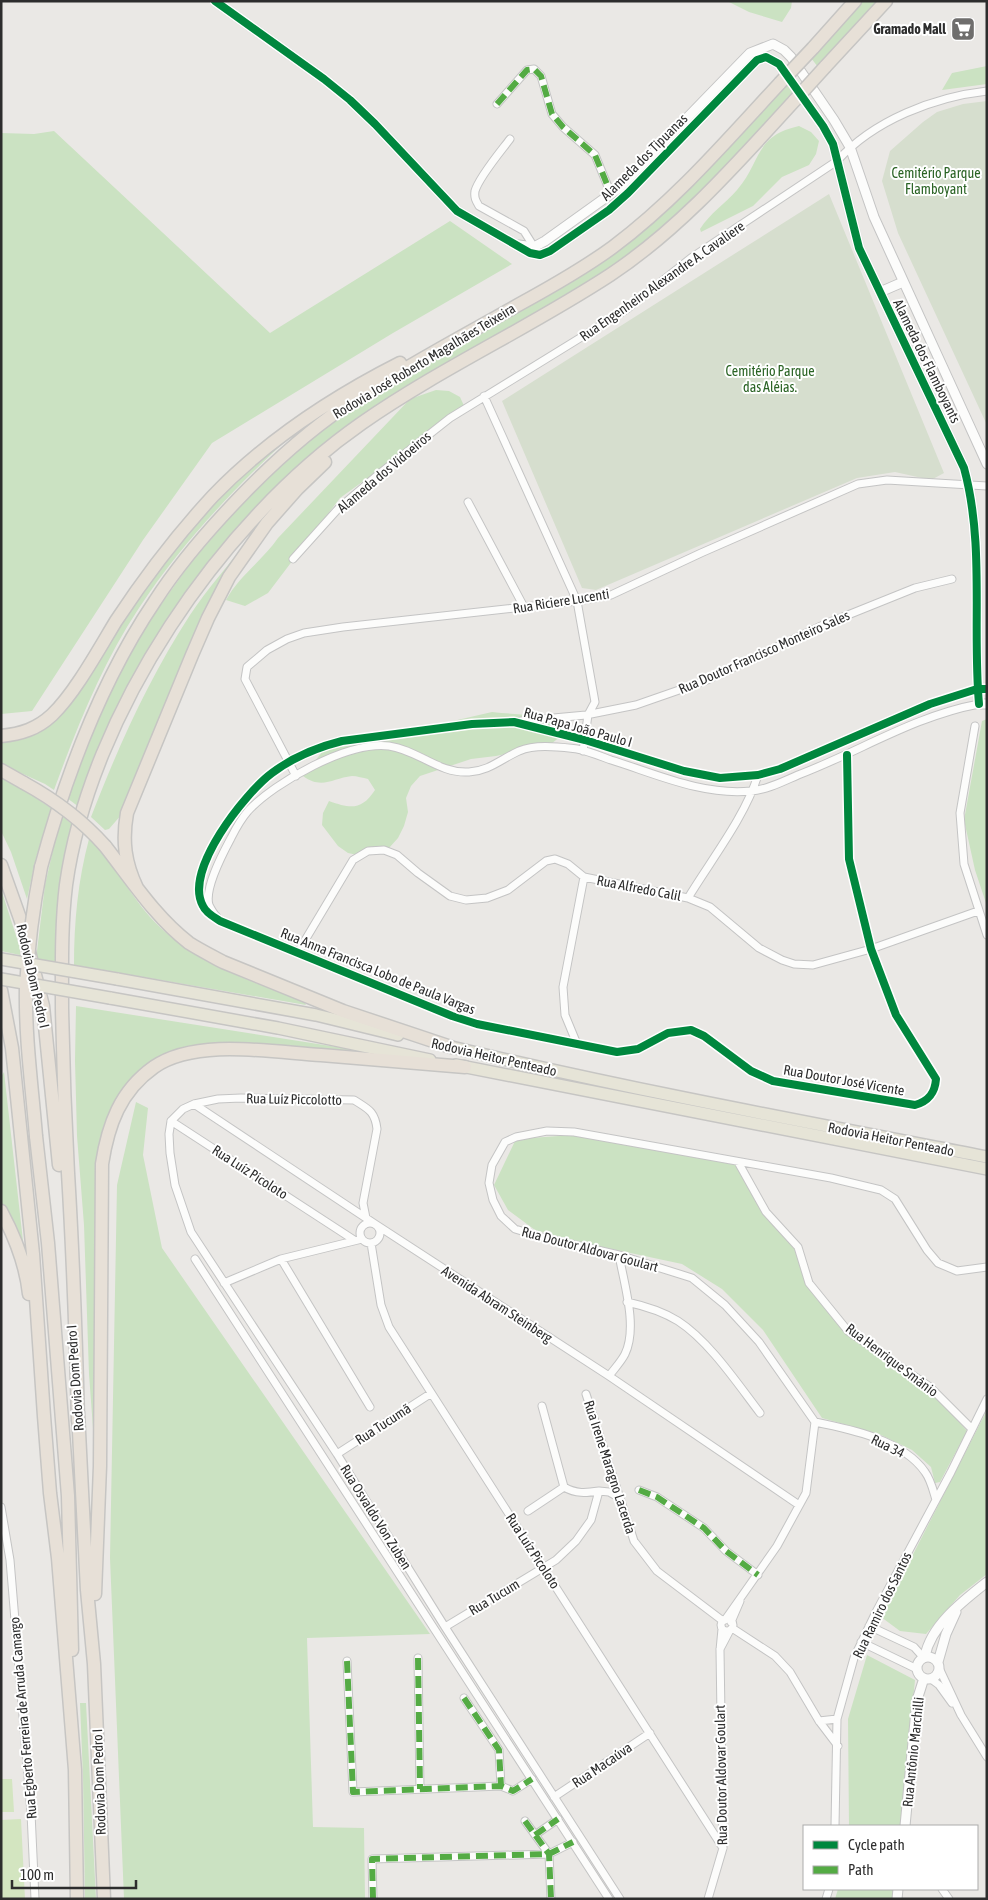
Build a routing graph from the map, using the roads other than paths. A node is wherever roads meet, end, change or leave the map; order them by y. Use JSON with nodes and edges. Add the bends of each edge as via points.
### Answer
{"nodes":[{"id":1,"x":215,"y":1,"type":"edge"},
{"id":2,"x":855,"y":1,"type":"edge"},
{"id":3,"x":886,"y":1,"type":"edge"},
{"id":4,"x":773,"y":44,"type":"junction"},
{"id":5,"x":766,"y":57,"type":"junction"},
{"id":6,"x":722,"y":81,"type":"junction"},
{"id":7,"x":729,"y":88,"type":"junction"},
{"id":8,"x":987,"y":91,"type":"edge"},
{"id":9,"x":497,"y":104,"type":"dead end"},
{"id":10,"x":684,"y":128,"type":"junction"},
{"id":11,"x":510,"y":138,"type":"dead end"},
{"id":12,"x":850,"y":147,"type":"junction"},
{"id":13,"x":837,"y":161,"type":"junction"},
{"id":14,"x":611,"y":194,"type":"junction"},
{"id":15,"x":616,"y":203,"type":"junction"},
{"id":16,"x":579,"y":216,"type":"junction"},
{"id":17,"x":587,"y":225,"type":"junction"},
{"id":18,"x":514,"y":244,"type":"junction"},
{"id":19,"x":534,"y":247,"type":"junction"},
{"id":20,"x":903,"y":282,"type":"junction"},
{"id":21,"x":880,"y":292,"type":"junction"},
{"id":22,"x":536,"y":295,"type":"junction"},
{"id":23,"x":419,"y":386,"type":"junction"},
{"id":24,"x":484,"y":396,"type":"junction"},
{"id":25,"x":987,"y":464,"type":"edge"},
{"id":26,"x":968,"y":485,"type":"junction"},
{"id":27,"x":987,"y":486,"type":"edge"},
{"id":28,"x":468,"y":502,"type":"dead end"},
{"id":29,"x":293,"y":559,"type":"dead end"},
{"id":30,"x":952,"y":579,"type":"dead end"},
{"id":31,"x":977,"y":579,"type":"junction"},
{"id":32,"x":987,"y":579,"type":"edge"},
{"id":33,"x":577,"y":601,"type":"junction"},
{"id":34,"x":524,"y":607,"type":"junction"},
{"id":35,"x":982,"y":689,"type":"edge"},
{"id":36,"x":983,"y":704,"type":"edge"},
{"id":37,"x":588,"y":715,"type":"junction"},
{"id":38,"x":514,"y":722,"type":"junction"},
{"id":39,"x":975,"y":726,"type":"dead end"},
{"id":40,"x":1,"y":736,"type":"edge"},
{"id":41,"x":585,"y":740,"type":"junction"},
{"id":42,"x":583,"y":751,"type":"junction"},
{"id":43,"x":847,"y":755,"type":"junction"},
{"id":44,"x":288,"y":763,"type":"junction"},
{"id":45,"x":1,"y":770,"type":"edge"},
{"id":46,"x":758,"y":775,"type":"junction"},
{"id":47,"x":296,"y":776,"type":"junction"},
{"id":48,"x":753,"y":792,"type":"junction"},
{"id":49,"x":1,"y":864,"type":"edge"},
{"id":50,"x":584,"y":877,"type":"junction"},
{"id":51,"x":137,"y":888,"type":"junction"},
{"id":52,"x":688,"y":898,"type":"junction"},
{"id":53,"x":978,"y":911,"type":"junction"},
{"id":54,"x":220,"y":921,"type":"junction"},
{"id":55,"x":987,"y":935,"type":"edge"},
{"id":56,"x":871,"y":950,"type":"junction"},
{"id":57,"x":298,"y":952,"type":"junction"},
{"id":58,"x":1,"y":959,"type":"edge"},
{"id":59,"x":1,"y":979,"type":"edge"},
{"id":60,"x":1,"y":990,"type":"edge"},
{"id":61,"x":577,"y":1044,"type":"junction"},
{"id":62,"x":451,"y":1047,"type":"junction"},
{"id":63,"x":617,"y":1052,"type":"joint"},
{"id":64,"x":465,"y":1067,"type":"junction"},
{"id":65,"x":194,"y":1104,"type":"junction"},
{"id":66,"x":172,"y":1121,"type":"junction"},
{"id":67,"x":987,"y":1157,"type":"edge"},
{"id":68,"x":738,"y":1162,"type":"junction"},
{"id":69,"x":987,"y":1169,"type":"edge"},
{"id":70,"x":1,"y":1211,"type":"edge"},
{"id":71,"x":366,"y":1218,"type":"junction"},
{"id":72,"x":374,"y":1224,"type":"junction"},
{"id":73,"x":362,"y":1238,"type":"junction"},
{"id":74,"x":354,"y":1240,"type":"junction"},
{"id":75,"x":371,"y":1243,"type":"junction"},
{"id":76,"x":619,"y":1255,"type":"junction"},
{"id":77,"x":195,"y":1259,"type":"dead end"},
{"id":78,"x":281,"y":1259,"type":"junction"},
{"id":79,"x":987,"y":1267,"type":"edge"},
{"id":80,"x":224,"y":1282,"type":"junction"},
{"id":81,"x":627,"y":1302,"type":"junction"},
{"id":82,"x":609,"y":1376,"type":"junction"},
{"id":83,"x":430,"y":1394,"type":"junction"},
{"id":84,"x":586,"y":1394,"type":"dead end"},
{"id":85,"x":987,"y":1399,"type":"edge"},
{"id":86,"x":542,"y":1406,"type":"dead end"},
{"id":87,"x":370,"y":1407,"type":"dead end"},
{"id":88,"x":760,"y":1413,"type":"dead end"},
{"id":89,"x":78,"y":1420,"type":"junction"},
{"id":90,"x":815,"y":1422,"type":"junction"},
{"id":91,"x":972,"y":1429,"type":"junction"},
{"id":92,"x":337,"y":1454,"type":"junction"},
{"id":93,"x":564,"y":1487,"type":"junction"},
{"id":94,"x":639,"y":1490,"type":"dead end"},
{"id":95,"x":599,"y":1491,"type":"junction"},
{"id":96,"x":50,"y":1493,"type":"junction"},
{"id":97,"x":620,"y":1498,"type":"junction"},
{"id":98,"x":936,"y":1500,"type":"junction"},
{"id":99,"x":800,"y":1505,"type":"junction"},
{"id":100,"x":1,"y":1507,"type":"edge"},
{"id":101,"x":528,"y":1512,"type":"dead end"},
{"id":102,"x":544,"y":1567,"type":"junction"},
{"id":103,"x":758,"y":1575,"type":"junction"},
{"id":104,"x":987,"y":1582,"type":"edge"},
{"id":105,"x":961,"y":1603,"type":"junction"},
{"id":106,"x":728,"y":1624,"type":"junction"},
{"id":107,"x":445,"y":1627,"type":"junction"},
{"id":108,"x":868,"y":1627,"type":"junction"},
{"id":109,"x":861,"y":1642,"type":"junction"},
{"id":110,"x":720,"y":1650,"type":"junction"},
{"id":111,"x":418,"y":1658,"type":"dead end"},
{"id":112,"x":923,"y":1658,"type":"junction"},
{"id":113,"x":348,"y":1661,"type":"dead end"},
{"id":114,"x":94,"y":1664,"type":"junction"},
{"id":115,"x":939,"y":1666,"type":"junction"},
{"id":116,"x":917,"y":1669,"type":"junction"},
{"id":117,"x":927,"y":1678,"type":"junction"},
{"id":118,"x":464,"y":1698,"type":"dead end"},
{"id":119,"x":961,"y":1715,"type":"junction"},
{"id":120,"x":837,"y":1719,"type":"junction"},
{"id":121,"x":818,"y":1721,"type":"junction"},
{"id":122,"x":650,"y":1733,"type":"junction"},
{"id":123,"x":838,"y":1746,"type":"junction"},
{"id":124,"x":987,"y":1757,"type":"edge"},
{"id":125,"x":75,"y":1770,"type":"junction"},
{"id":126,"x":532,"y":1779,"type":"junction"},
{"id":127,"x":501,"y":1786,"type":"junction"},
{"id":128,"x":420,"y":1789,"type":"junction"},
{"id":129,"x":554,"y":1797,"type":"junction"},
{"id":130,"x":558,"y":1819,"type":"junction"},
{"id":131,"x":525,"y":1821,"type":"dead end"},
{"id":132,"x":835,"y":1825,"type":"edge"},
{"id":133,"x":905,"y":1825,"type":"edge"},
{"id":134,"x":535,"y":1835,"type":"junction"},
{"id":135,"x":573,"y":1842,"type":"junction"},
{"id":136,"x":723,"y":1848,"type":"junction"},
{"id":137,"x":549,"y":1854,"type":"junction"},
{"id":138,"x":35,"y":1899,"type":"edge"},
{"id":139,"x":77,"y":1899,"type":"edge"},
{"id":140,"x":104,"y":1899,"type":"edge"},
{"id":141,"x":373,"y":1899,"type":"edge"},
{"id":142,"x":551,"y":1899,"type":"edge"},
{"id":143,"x":609,"y":1899,"type":"edge"},
{"id":144,"x":620,"y":1899,"type":"edge"},
{"id":145,"x":708,"y":1899,"type":"edge"}],
"edges":[{"from":1,"to":18,"type":"street","via":[[350,100],[457,211]]},
{"from":2,"to":22,"type":"highway","name":"Rodovia José Roberto Magalhães Teixeira","bridge":true,"via":[[695,174],[632,232],[590,263]]},
{"from":3,"to":23,"type":"highway","name":"Rodovia José Roberto Magalhães Teixeira","bridge":true,"via":[[699,201],[657,240],[610,275]]},
{"from":4,"to":5,"type":"street"},
{"from":4,"to":6,"type":"street","name":"Alameda dos Tipuanas","via":[[750,53]]},
{"from":4,"to":12,"type":"street","name":"Alameda dos Flamboyants","via":[[791,57]]},
{"from":5,"to":7,"type":"street","name":"Alameda dos Tipuanas","via":[[757,60]]},
{"from":5,"to":13,"type":"street","name":"Alameda dos Flamboyants","via":[[779,64],[824,126]]},
{"from":6,"to":7,"type":"street"},
{"from":6,"to":10,"type":"street","name":"Alameda dos Tipuanas"},
{"from":7,"to":10,"type":"street","name":"Alameda dos Tipuanas"},
{"from":8,"to":12,"type":"street","via":[[952,96],[923,105]]},
{"from":9,"to":14,"type":"street","via":[[527,70],[534,69],[541,76],[552,114],[595,155]]},
{"from":10,"to":14,"type":"street","name":"Alameda dos Tipuanas"},
{"from":10,"to":15,"type":"street","name":"Alameda dos Tipuanas"},
{"from":11,"to":19,"type":"street","via":[[479,183],[475,200],[479,206],[524,231]]},
{"from":12,"to":13,"type":"street"},
{"from":12,"to":20,"type":"street","name":"Alameda dos Flamboyants","via":[[874,217]]},
{"from":13,"to":21,"type":"street","name":"Alameda dos Flamboyants","via":[[859,248]]},
{"from":13,"to":24,"type":"street","name":"Rua Engenheiro Alexandre A. Cavaliere","via":[[691,258],[627,309]]},
{"from":14,"to":15,"type":"street"},
{"from":14,"to":16,"type":"street","name":"Alameda dos Tipuanas"},
{"from":15,"to":17,"type":"street","name":"Alameda dos Tipuanas"},
{"from":16,"to":17,"type":"street"},
{"from":16,"to":19,"type":"street","name":"Alameda dos Tipuanas"},
{"from":17,"to":18,"type":"street","name":"Alameda dos Tipuanas","via":[[540,255]]},
{"from":18,"to":19,"type":"street"},
{"from":20,"to":21,"type":"street"},
{"from":20,"to":25,"type":"street","name":"Alameda dos Flamboyants"},
{"from":21,"to":26,"type":"street","name":"Alameda dos Flamboyants","via":[[959,456]]},
{"from":22,"to":40,"type":"highway","via":[[344,392],[276,440],[213,496],[173,542],[137,589],[54,714],[30,731]]},
{"from":22,"to":125,"type":"highway","name":"Rodovia José Roberto Magalhães Teixeira","bridge":true,"via":[[332,415],[266,470],[207,532],[155,601],[111,676],[62,795],[34,904],[26,989],[68,1496]]},
{"from":23,"to":51,"type":"highway","via":[[331,455],[303,483],[267,523],[229,577],[192,655],[127,813],[125,853]]},
{"from":23,"to":89,"type":"highway","name":"Rodovia José Roberto Magalhães Teixeira","via":[[338,440],[301,472],[222,554],[158,644],[127,701],[90,790],[67,880],[61,962]]},
{"from":24,"to":29,"type":"street","name":"Alameda dos Vidoeiros","via":[[450,418],[379,474],[338,509]]},
{"from":24,"to":33,"type":"street"},
{"from":26,"to":27,"type":"street","name":"Rua Riciere Lucenti"},
{"from":26,"to":31,"type":"street","name":"Alameda dos Flamboyants"},
{"from":26,"to":33,"type":"street","name":"Rua Riciere Lucenti","via":[[887,480],[858,484],[611,594]]},
{"from":28,"to":34,"type":"street"},
{"from":30,"to":37,"type":"street","name":"Rua Doutor Francisco Monteiro Sales","via":[[915,588],[823,625],[705,681],[636,705]]},
{"from":31,"to":32,"type":"street"},
{"from":31,"to":35,"type":"street","name":"Alameda dos Flamboyants"},
{"from":33,"to":34,"type":"street","name":"Rua Riciere Lucenti"},
{"from":33,"to":37,"type":"street","via":[[595,702]]},
{"from":34,"to":44,"type":"street","name":"Rua Riciere Lucenti","via":[[304,633],[267,650],[247,667],[245,679]]},
{"from":35,"to":36,"type":"street","name":"Alameda dos Flamboyants"},
{"from":35,"to":46,"type":"street","name":"Rua Papa João Paulo I","via":[[930,704],[780,769]]},
{"from":36,"to":43,"type":"street","name":"Rua Papa João Paulo I","via":[[956,708],[913,723]]},
{"from":37,"to":38,"type":"street","name":"Rua Doutor Francisco Monteiro Sales"},
{"from":37,"to":41,"type":"street"},
{"from":38,"to":41,"type":"street","name":"Rua Papa João Paulo I"},
{"from":38,"to":44,"type":"street","name":"Rua Papa João Paulo I","via":[[472,724],[342,741]]},
{"from":39,"to":53,"type":"street","via":[[960,813],[964,864]]},
{"from":41,"to":42,"type":"street"},
{"from":41,"to":46,"type":"street","name":"Rua Papa João Paulo I","via":[[684,772],[720,778]]},
{"from":42,"to":47,"type":"street","name":"Rua Papa João Paulo I","via":[[539,747],[519,751],[491,768],[467,773],[445,770],[389,746],[370,747],[329,758]]},
{"from":42,"to":48,"type":"street","name":"Rua Papa João Paulo I","via":[[691,786]]},
{"from":43,"to":48,"type":"street","name":"Rua Papa João Paulo I"},
{"from":43,"to":56,"type":"street","name":"Rua Doutor José Vicente","via":[[849,859]]},
{"from":44,"to":47,"type":"street","name":"Rua Riciere Lucenti"},
{"from":44,"to":54,"type":"street","name":"Rua Papa João Paulo I","via":[[271,773],[254,790],[226,823],[215,842],[199,883],[199,894],[208,913]]},
{"from":45,"to":51,"type":"highway","bridge":true,"via":[[65,808],[105,846]]},
{"from":46,"to":48,"type":"street"},
{"from":47,"to":54,"type":"street","name":"Rua Papa João Paulo I","via":[[248,811],[228,844],[209,893],[210,906]]},
{"from":48,"to":52,"type":"street"},
{"from":49,"to":89,"type":"highway","name":"Rodovia Dom Pedro I","via":[[22,924],[43,1006],[55,1108]]},
{"from":50,"to":52,"type":"street","name":"Rua Alfredo Calil"},
{"from":50,"to":57,"type":"street","name":"Rua Alfredo Calil","via":[[568,864],[555,859],[546,861],[508,890],[487,898],[466,900],[450,896],[397,855],[384,850],[368,851],[353,860]]},
{"from":50,"to":61,"type":"street","via":[[563,988],[565,1016]]},
{"from":51,"to":62,"type":"highway","via":[[177,933],[223,962],[344,1011]]},
{"from":52,"to":56,"type":"street","name":"Rua Alfredo Calil","via":[[710,906],[759,948],[794,964],[813,965]]},
{"from":53,"to":55,"type":"street"},
{"from":53,"to":56,"type":"street","name":"Rua Alfredo Calil"},
{"from":54,"to":57,"type":"street","name":"Rua Anna Francisca Lobo de Paula Vargas"},
{"from":56,"to":63,"type":"street","name":"Rua Doutor José Vicente","via":[[896,1015],[936,1079],[932,1095],[926,1102],[916,1105],[773,1081],[751,1071],[692,1030],[668,1033],[638,1049]]},
{"from":57,"to":61,"type":"street","name":"Rua Anna Francisca Lobo de Paula Vargas","via":[[452,1016]]},
{"from":58,"to":62,"type":"main road","name":"Rodovia Heitor Penteado","bridge":true,"via":[[316,1015]]},
{"from":59,"to":64,"type":"main road","name":"Rodovia Heitor Penteado","bridge":true,"via":[[278,1028]]},
{"from":60,"to":96,"type":"highway","name":"Rodovia Dom Pedro I","via":[[19,1103]]},
{"from":61,"to":63,"type":"street","name":"Rua Anna Francisca Lobo de Paula Vargas"},
{"from":62,"to":67,"type":"main road","name":"Rodovia Heitor Penteado","via":[[706,1103]]},
{"from":64,"to":69,"type":"main road","name":"Rodovia Heitor Penteado"},
{"from":64,"to":114,"type":"highway","via":[[264,1051],[207,1050],[169,1058],[155,1066],[130,1088],[120,1104],[111,1121],[102,1164],[100,1466]]},
{"from":65,"to":66,"type":"street","via":[[183,1109]]},
{"from":65,"to":71,"type":"street","name":"Avenida Abram Steinberg"},
{"from":65,"to":71,"type":"street","name":"Rua Luíz Piccolotto","via":[[241,1098],[354,1100],[368,1108],[376,1117],[377,1129],[363,1203]]},
{"from":66,"to":74,"type":"street","name":"Rua Luíz Picoloto"},
{"from":66,"to":80,"type":"street","name":"Rua Osvaldo Von Zuben","via":[[169,1134],[175,1185],[191,1232]]},
{"from":68,"to":76,"type":"street","name":"Rua Doutor Aldovar Goulart","via":[[574,1132],[547,1131],[516,1136],[505,1142],[492,1165],[489,1183],[501,1216],[515,1229]]},
{"from":68,"to":79,"type":"street","name":"Rua Doutor Aldovar Goulart","via":[[881,1190],[895,1199],[926,1250],[938,1263],[957,1271]]},
{"from":68,"to":91,"type":"street","name":"Rua Henrique Smânio","via":[[766,1212],[798,1247],[809,1283],[848,1331],[930,1387]]},
{"from":70,"to":96,"type":"highway","via":[[22,1260],[28,1285],[39,1430]]},
{"from":71,"to":72,"type":"street","name":"Avenida Abram Steinberg"},
{"from":72,"to":73,"type":"street","via":[[361,1229]]},
{"from":72,"to":75,"type":"street","via":[[380,1233],[379,1238]]},
{"from":72,"to":82,"type":"street","name":"Avenida Abram Steinberg"},
{"from":73,"to":74,"type":"street"},
{"from":73,"to":75,"type":"street"},
{"from":74,"to":78,"type":"street"},
{"from":75,"to":83,"type":"street","name":"Rua Luíz Picoloto","via":[[380,1305],[389,1327]]},
{"from":76,"to":81,"type":"street"},
{"from":76,"to":90,"type":"street","name":"Rua Doutor Aldovar Goulart","via":[[692,1278],[725,1305],[759,1342]]},
{"from":77,"to":126,"type":"street","name":"Rua Osvaldo Von Zuben"},
{"from":78,"to":80,"type":"street"},
{"from":78,"to":87,"type":"street"},
{"from":80,"to":92,"type":"street","name":"Rua Osvaldo Von Zuben"},
{"from":81,"to":82,"type":"street","via":[[631,1338],[625,1355]]},
{"from":81,"to":88,"type":"street","via":[[652,1308],[678,1321],[701,1339]]},
{"from":82,"to":99,"type":"street","name":"Avenida Abram Steinberg"},
{"from":83,"to":92,"type":"street","name":"Rua Tucumã"},
{"from":83,"to":102,"type":"street","name":"Rua Luíz Picoloto"},
{"from":84,"to":97,"type":"street","name":"Rua Irene Maragno Lacerda"},
{"from":85,"to":91,"type":"street","name":"Rua Ramiro dos Santos"},
{"from":86,"to":93,"type":"street"},
{"from":89,"to":114,"type":"highway","name":"Rodovia Dom Pedro I"},
{"from":90,"to":98,"type":"street","name":"Rua 34","via":[[881,1440],[906,1454],[924,1470]]},
{"from":90,"to":99,"type":"street","name":"Rua Doutor Aldovar Goulart","via":[[806,1493]]},
{"from":91,"to":98,"type":"street","name":"Rua Ramiro dos Santos"},
{"from":92,"to":107,"type":"street","name":"Rua Osvaldo Von Zuben"},
{"from":93,"to":95,"type":"street","via":[[580,1493]]},
{"from":93,"to":101,"type":"street"},
{"from":94,"to":103,"type":"street","via":[[657,1496],[704,1528],[726,1551]]},
{"from":95,"to":97,"type":"street"},
{"from":95,"to":102,"type":"street","name":"Rua Tucum","via":[[591,1520],[576,1541]]},
{"from":96,"to":125,"type":"highway","name":"Rodovia Dom Pedro I"},
{"from":97,"to":106,"type":"street","name":"Rua Irene Maragno Lacerda","via":[[634,1541],[658,1571]]},
{"from":98,"to":108,"type":"street","name":"Rua Ramiro dos Santos"},
{"from":99,"to":103,"type":"street","name":"Rua Doutor Aldovar Goulart"},
{"from":100,"to":138,"type":"street","name":"Rua Egberto Ferreira de Arruda Camargo","via":[[10,1560],[32,1813]]},
{"from":102,"to":107,"type":"street","name":"Rua Tucum"},
{"from":102,"to":122,"type":"street","name":"Rua Luíz Picoloto"},
{"from":103,"to":106,"type":"street","name":"Rua Doutor Aldovar Goulart"},
{"from":104,"to":105,"type":"street"},
{"from":105,"to":112,"type":"street","via":[[936,1632]]},
{"from":105,"to":115,"type":"street","via":[[946,1634]]},
{"from":106,"to":110,"type":"street","name":"Rua Doutor Aldovar Goulart"},
{"from":106,"to":110,"type":"street","name":"Rua Doutor Aldovar Goulart","via":[[720,1626]]},
{"from":106,"to":121,"type":"street","name":"Rua Irene Maragno Lacerda","via":[[775,1656],[790,1672]]},
{"from":107,"to":129,"type":"street","name":"Rua Osvaldo Von Zuben"},
{"from":108,"to":109,"type":"street","name":"Rua Ramiro dos Santos"},
{"from":108,"to":112,"type":"street","via":[[914,1647]]},
{"from":109,"to":116,"type":"street"},
{"from":109,"to":120,"type":"street","name":"Rua Ramiro dos Santos"},
{"from":110,"to":136,"type":"street","name":"Rua Doutor Aldovar Goulart"},
{"from":111,"to":128,"type":"street"},
{"from":112,"to":115,"type":"street","via":[[930,1656]]},
{"from":112,"to":116,"type":"street"},
{"from":113,"to":128,"type":"street","via":[[353,1792]]},
{"from":114,"to":140,"type":"highway","name":"Rodovia Dom Pedro I"},
{"from":115,"to":117,"type":"street","via":[[937,1676]]},
{"from":115,"to":119,"type":"street"},
{"from":116,"to":117,"type":"street","via":[[921,1676]]},
{"from":117,"to":119,"type":"street","via":[[939,1685]]},
{"from":117,"to":133,"type":"street","name":"Rua Antônio Marchilli","via":[[917,1700]]},
{"from":118,"to":127,"type":"street","via":[[500,1750]]},
{"from":119,"to":124,"type":"street"},
{"from":120,"to":121,"type":"street"},
{"from":120,"to":123,"type":"street","name":"Rua Ramiro dos Santos"},
{"from":121,"to":123,"type":"street","name":"Rua Irene Maragno Lacerda"},
{"from":122,"to":129,"type":"street","name":"Rua Macaúva"},
{"from":122,"to":136,"type":"street","name":"Rua Luíz Picoloto"},
{"from":123,"to":132,"type":"street","name":"Rua Ramiro dos Santos"},
{"from":125,"to":139,"type":"highway","name":"Rodovia Dom Pedro I"},
{"from":126,"to":127,"type":"street","via":[[513,1791]]},
{"from":126,"to":130,"type":"street","name":"Rua Osvaldo Von Zuben"},
{"from":127,"to":128,"type":"street"},
{"from":129,"to":144,"type":"street","name":"Rua Osvaldo Von Zuben"},
{"from":130,"to":134,"type":"street"},
{"from":130,"to":135,"type":"street","name":"Rua Osvaldo Von Zuben"},
{"from":131,"to":134,"type":"street"},
{"from":134,"to":137,"type":"street"},
{"from":135,"to":137,"type":"street"},
{"from":135,"to":143,"type":"street","name":"Rua Osvaldo Von Zuben"},
{"from":136,"to":145,"type":"street","name":"Rua Doutor Aldovar Goulart"},
{"from":137,"to":141,"type":"street","via":[[372,1859]]},
{"from":137,"to":142,"type":"street"}]}
